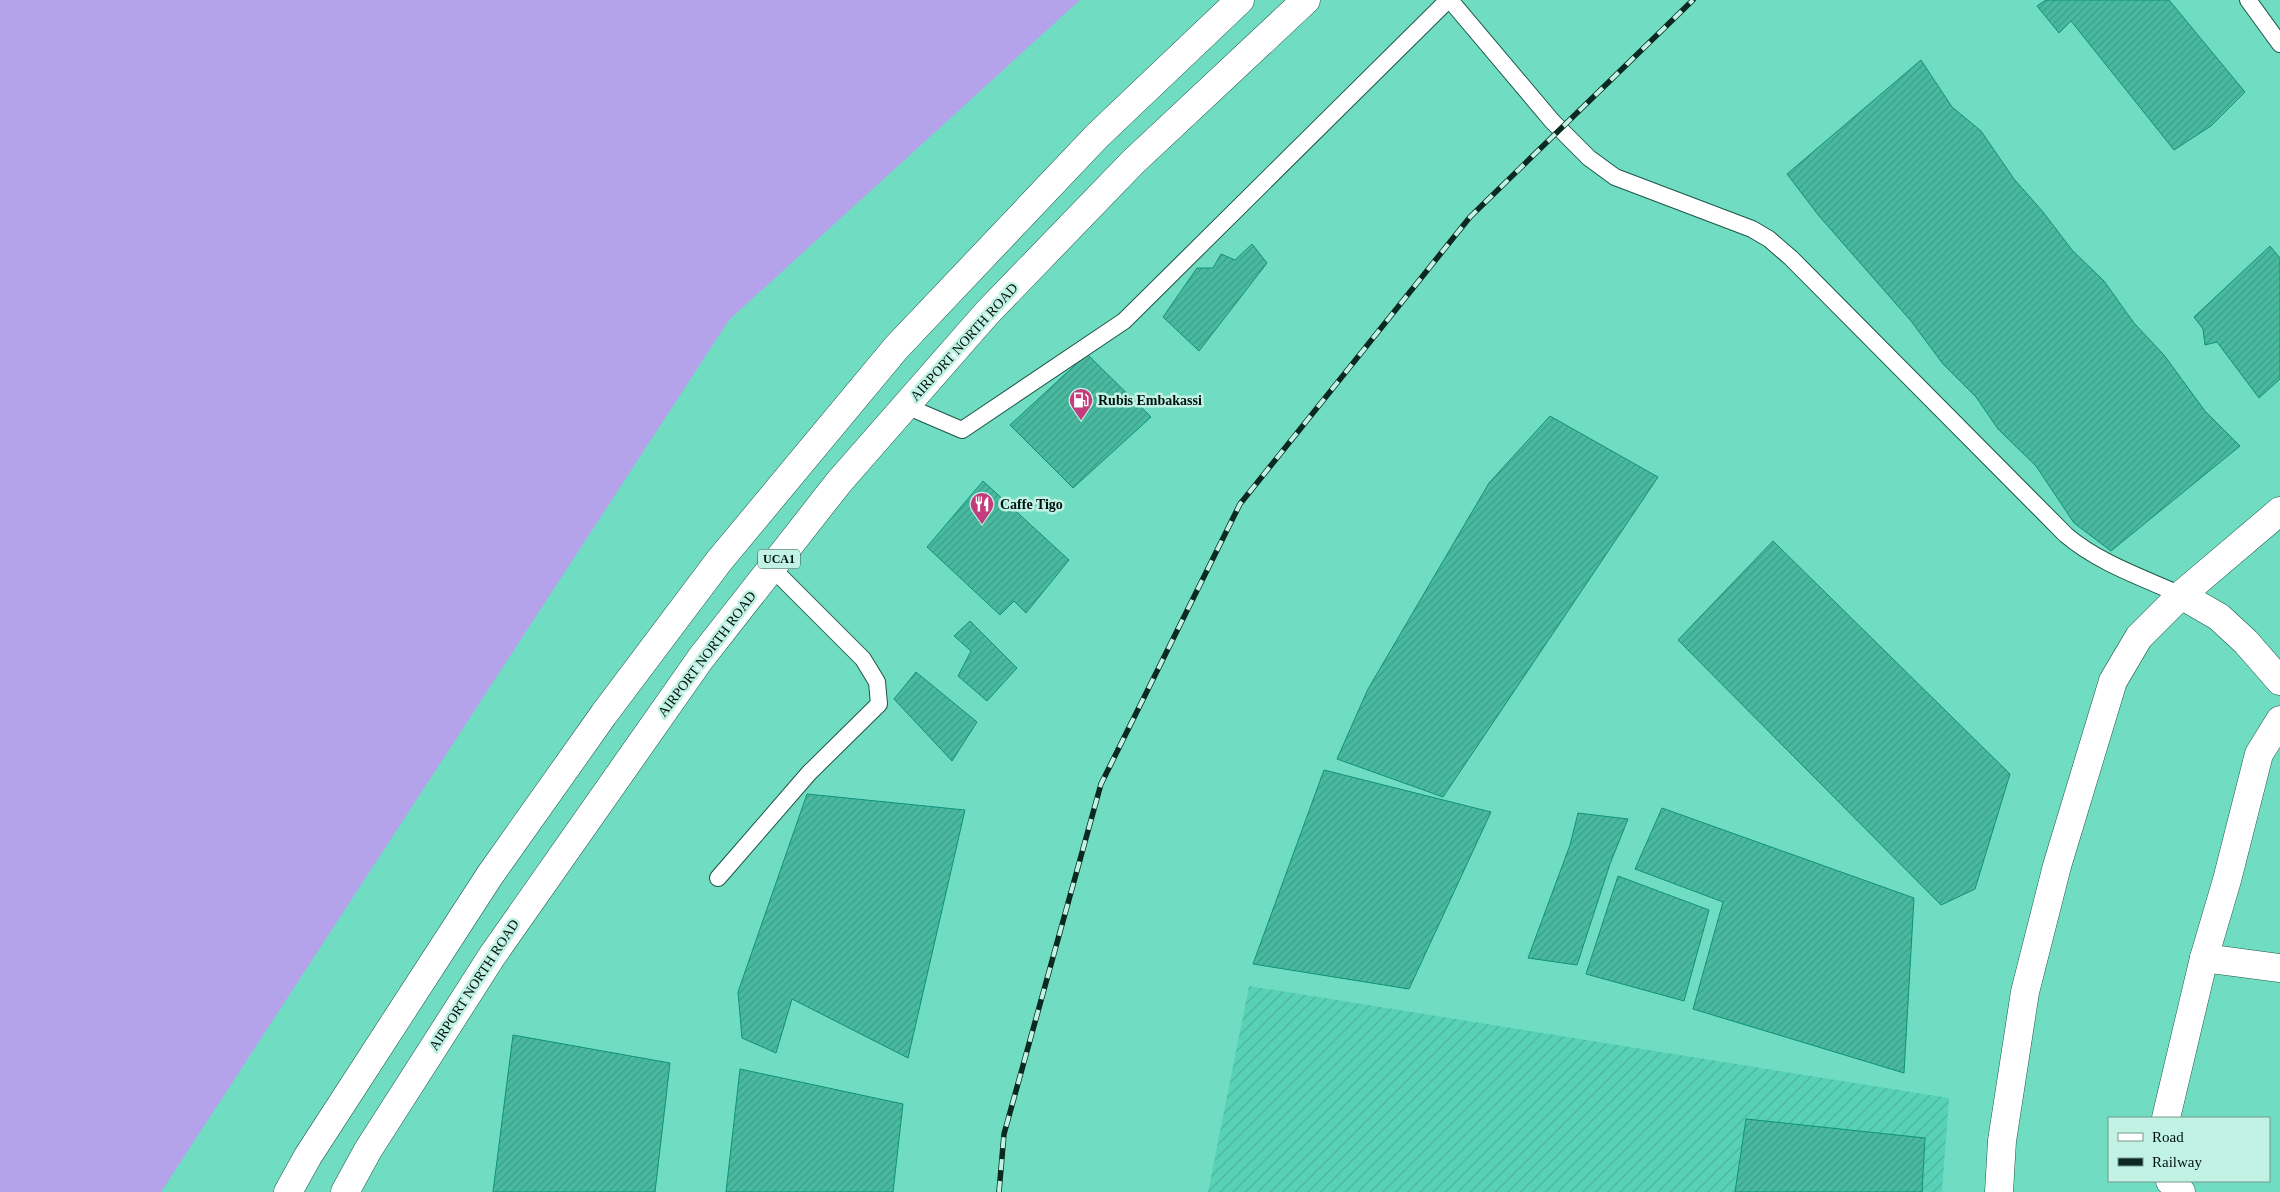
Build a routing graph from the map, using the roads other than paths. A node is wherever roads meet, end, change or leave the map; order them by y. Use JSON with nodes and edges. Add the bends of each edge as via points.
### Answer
{"nodes":[{"id":1,"x":1240,"y":0,"type":"edge"},
{"id":2,"x":1306,"y":0,"type":"edge"},
{"id":3,"x":1449,"y":0,"type":"edge"},
{"id":4,"x":2248,"y":0,"type":"edge"},
{"id":5,"x":2280,"y":44,"type":"edge"},
{"id":6,"x":906,"y":406,"type":"junction"},
{"id":7,"x":2280,"y":511,"type":"edge"},
{"id":8,"x":772,"y":568,"type":"junction"},
{"id":9,"x":2181,"y":595,"type":"junction"},
{"id":10,"x":2280,"y":681,"type":"edge"},
{"id":11,"x":2280,"y":720,"type":"edge"},
{"id":12,"x":718,"y":878,"type":"dead end"},
{"id":13,"x":2204,"y":958,"type":"junction"},
{"id":14,"x":2280,"y":968,"type":"edge"},
{"id":15,"x":2166,"y":1117,"type":"edge"},
{"id":16,"x":2171,"y":1182,"type":"edge"},
{"id":17,"x":288,"y":1192,"type":"edge"},
{"id":18,"x":345,"y":1192,"type":"edge"},
{"id":19,"x":2000,"y":1192,"type":"edge"},
{"id":20,"x":2181,"y":1192,"type":"edge"}],
"edges":[{"from":1,"to":17,"type":"main road","via":[[1098,136],[896,348],[719,561],[604,714],[490,875],[313,1148]]},
{"from":2,"to":6,"type":"main road","name":"AIRPORT NORTH ROAD","number":"UCA1","via":[[1133,162],[987,313]]},
{"from":3,"to":6,"type":"lane","via":[[1124,321],[962,430]]},
{"from":3,"to":9,"type":"lane","via":[[1552,121],[1589,158],[1615,176],[1752,229],[1769,239],[2066,535],[2101,560]]},
{"from":4,"to":5,"type":"lane"},
{"from":6,"to":8,"type":"main road","name":"AIRPORT NORTH ROAD","number":"UCA1","via":[[839,482]]},
{"from":7,"to":9,"type":"main road"},
{"from":8,"to":12,"type":"lane","via":[[863,659],[877,682],[879,704],[809,773]]},
{"from":8,"to":18,"type":"main road","name":"AIRPORT NORTH ROAD","number":"UCA1","via":[[701,658],[492,956],[368,1150]]},
{"from":9,"to":10,"type":"main road","via":[[2219,617]]},
{"from":9,"to":19,"type":"main road","via":[[2139,637],[2113,682],[2095,737],[2025,992],[2002,1141]]},
{"from":11,"to":13,"type":"main road","via":[[2259,754]]},
{"from":13,"to":14,"type":"main road"},
{"from":13,"to":15,"type":"main road"},
{"from":16,"to":20,"type":"main road"}]}
